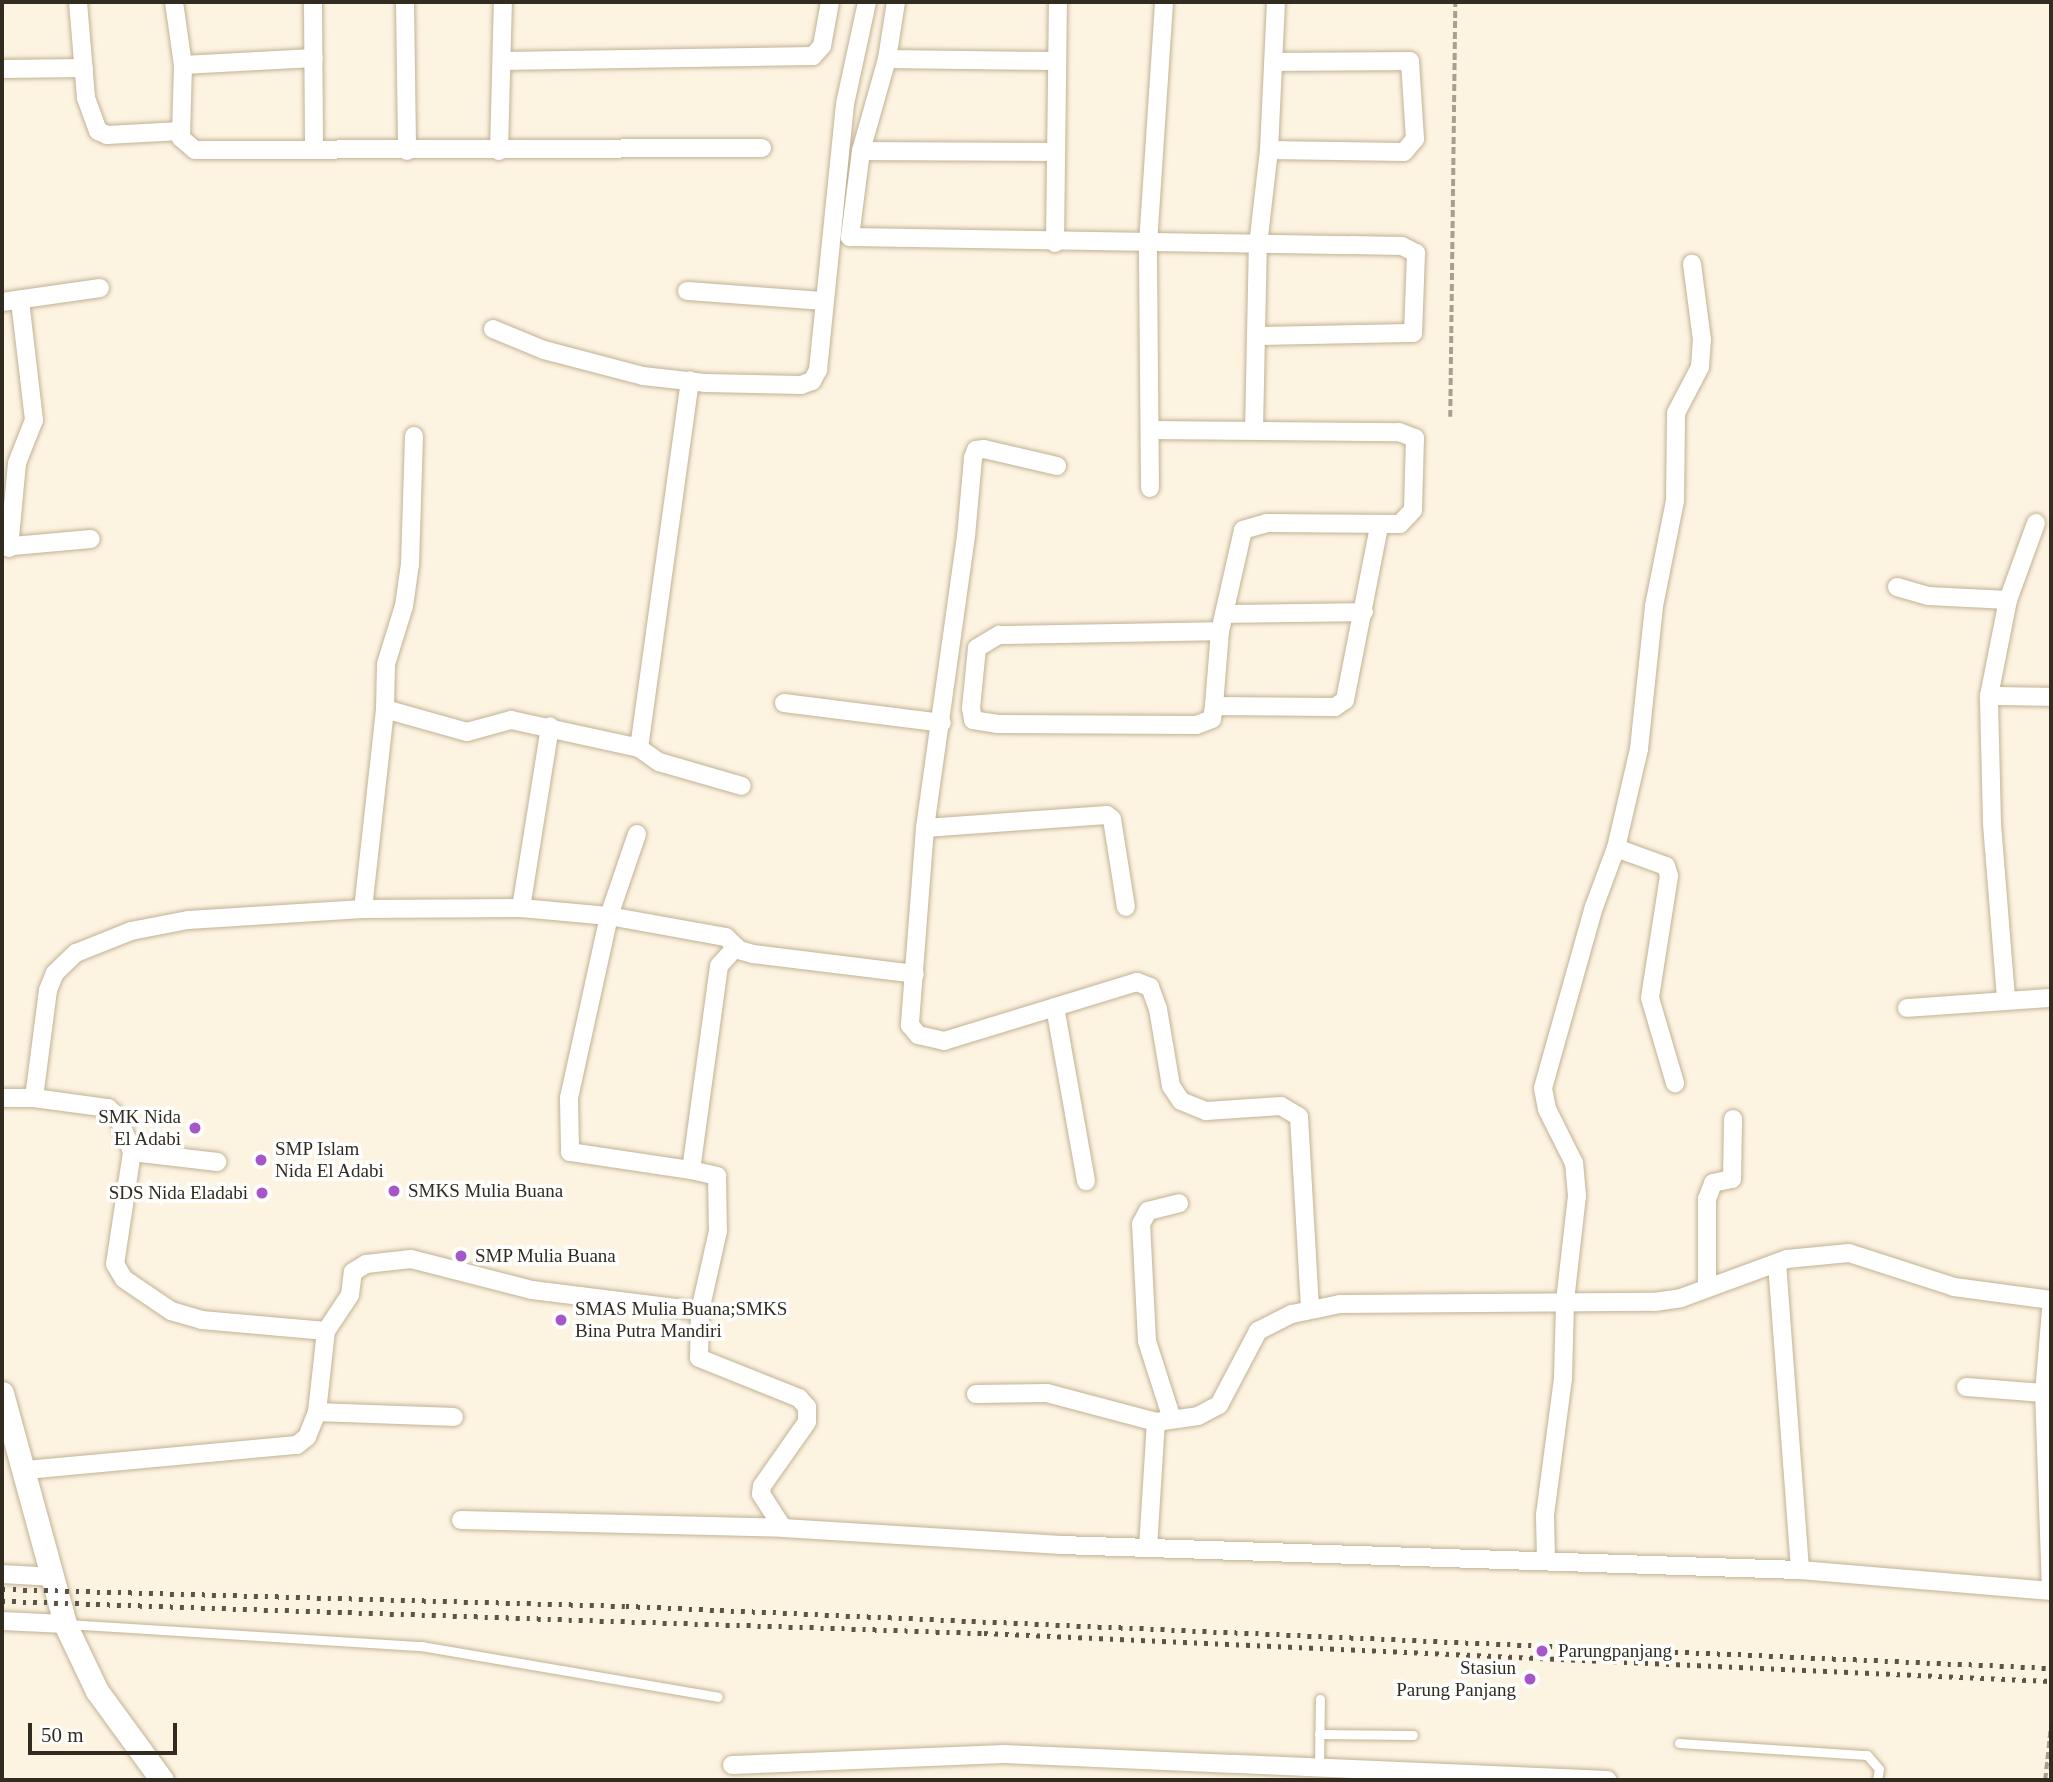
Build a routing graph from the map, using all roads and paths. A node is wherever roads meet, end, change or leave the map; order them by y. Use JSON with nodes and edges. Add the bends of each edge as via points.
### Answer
{"nodes":[{"id":1,"x":78,"y":2,"type":"edge"},
{"id":2,"x":174,"y":2,"type":"edge"},
{"id":3,"x":313,"y":2,"type":"edge"},
{"id":4,"x":405,"y":2,"type":"edge"},
{"id":5,"x":503,"y":2,"type":"edge"},
{"id":6,"x":830,"y":2,"type":"edge"},
{"id":7,"x":867,"y":2,"type":"edge"},
{"id":8,"x":896,"y":2,"type":"edge"},
{"id":9,"x":1058,"y":2,"type":"edge"},
{"id":10,"x":1164,"y":2,"type":"edge"},
{"id":11,"x":1276,"y":2,"type":"edge"},
{"id":12,"x":1454,"y":2,"type":"edge"},
{"id":13,"x":314,"y":58,"type":"junction"},
{"id":14,"x":887,"y":59,"type":"junction"},
{"id":15,"x":502,"y":61,"type":"junction"},
{"id":16,"x":1056,"y":61,"type":"junction"},
{"id":17,"x":1274,"y":62,"type":"junction"},
{"id":18,"x":183,"y":65,"type":"junction"},
{"id":19,"x":83,"y":68,"type":"junction"},
{"id":20,"x":2,"y":69,"type":"edge"},
{"id":21,"x":181,"y":131,"type":"junction"},
{"id":22,"x":314,"y":148,"type":"junction"},
{"id":23,"x":762,"y":148,"type":"dead end"},
{"id":24,"x":499,"y":150,"type":"junction"},
{"id":25,"x":1269,"y":150,"type":"junction"},
{"id":26,"x":407,"y":151,"type":"junction"},
{"id":27,"x":861,"y":151,"type":"junction"},
{"id":28,"x":1054,"y":152,"type":"junction"},
{"id":29,"x":1055,"y":243,"type":"junction"},
{"id":30,"x":1148,"y":244,"type":"junction"},
{"id":31,"x":1258,"y":245,"type":"junction"},
{"id":32,"x":1692,"y":264,"type":"dead end"},
{"id":33,"x":100,"y":288,"type":"dead end"},
{"id":34,"x":687,"y":292,"type":"dead end"},
{"id":35,"x":11,"y":301,"type":"edge"},
{"id":36,"x":823,"y":301,"type":"junction"},
{"id":37,"x":492,"y":329,"type":"dead end"},
{"id":38,"x":1256,"y":336,"type":"junction"},
{"id":39,"x":690,"y":381,"type":"junction"},
{"id":40,"x":1450,"y":417,"type":"dead end"},
{"id":41,"x":1150,"y":430,"type":"junction"},
{"id":42,"x":1254,"y":430,"type":"junction"},
{"id":43,"x":414,"y":436,"type":"dead end"},
{"id":44,"x":1057,"y":466,"type":"dead end"},
{"id":45,"x":1150,"y":488,"type":"dead end"},
{"id":46,"x":2036,"y":523,"type":"dead end"},
{"id":47,"x":1379,"y":526,"type":"junction"},
{"id":48,"x":91,"y":538,"type":"dead end"},
{"id":49,"x":5,"y":547,"type":"edge"},
{"id":50,"x":1897,"y":587,"type":"dead end"},
{"id":51,"x":2008,"y":600,"type":"junction"},
{"id":52,"x":1364,"y":612,"type":"junction"},
{"id":53,"x":1222,"y":623,"type":"junction"},
{"id":54,"x":1989,"y":696,"type":"junction"},
{"id":55,"x":2051,"y":696,"type":"edge"},
{"id":56,"x":784,"y":703,"type":"dead end"},
{"id":57,"x":1214,"y":706,"type":"junction"},
{"id":58,"x":385,"y":709,"type":"junction"},
{"id":59,"x":942,"y":723,"type":"junction"},
{"id":60,"x":550,"y":726,"type":"junction"},
{"id":61,"x":639,"y":748,"type":"junction"},
{"id":62,"x":742,"y":786,"type":"dead end"},
{"id":63,"x":925,"y":828,"type":"junction"},
{"id":64,"x":637,"y":834,"type":"dead end"},
{"id":65,"x":1616,"y":848,"type":"junction"},
{"id":66,"x":1126,"y":907,"type":"dead end"},
{"id":67,"x":522,"y":908,"type":"junction"},
{"id":68,"x":363,"y":909,"type":"junction"},
{"id":69,"x":609,"y":916,"type":"junction"},
{"id":70,"x":736,"y":947,"type":"junction"},
{"id":71,"x":915,"y":974,"type":"junction"},
{"id":72,"x":2006,"y":998,"type":"junction"},
{"id":73,"x":2051,"y":998,"type":"edge"},
{"id":74,"x":1055,"y":1007,"type":"junction"},
{"id":75,"x":1907,"y":1008,"type":"dead end"},
{"id":76,"x":1675,"y":1083,"type":"dead end"},
{"id":77,"x":2,"y":1098,"type":"edge"},
{"id":78,"x":34,"y":1098,"type":"junction"},
{"id":79,"x":1732,"y":1119,"type":"dead end"},
{"id":80,"x":132,"y":1152,"type":"junction"},
{"id":81,"x":217,"y":1162,"type":"dead end"},
{"id":82,"x":691,"y":1170,"type":"junction"},
{"id":83,"x":1086,"y":1181,"type":"dead end"},
{"id":84,"x":1179,"y":1203,"type":"dead end"},
{"id":85,"x":1777,"y":1264,"type":"junction"},
{"id":86,"x":1707,"y":1287,"type":"junction"},
{"id":87,"x":2051,"y":1300,"type":"edge"},
{"id":88,"x":1565,"y":1301,"type":"junction"},
{"id":89,"x":1310,"y":1309,"type":"junction"},
{"id":90,"x":2051,"y":1309,"type":"edge"},
{"id":91,"x":700,"y":1311,"type":"junction"},
{"id":92,"x":326,"y":1331,"type":"junction"},
{"id":93,"x":1966,"y":1387,"type":"dead end"},
{"id":94,"x":2,"y":1393,"type":"edge"},
{"id":95,"x":2044,"y":1393,"type":"junction"},
{"id":96,"x":976,"y":1394,"type":"dead end"},
{"id":97,"x":317,"y":1412,"type":"junction"},
{"id":98,"x":454,"y":1417,"type":"dead end"},
{"id":99,"x":1164,"y":1421,"type":"junction"},
{"id":100,"x":2048,"y":1429,"type":"edge"},
{"id":101,"x":26,"y":1470,"type":"junction"},
{"id":102,"x":461,"y":1520,"type":"dead end"},
{"id":103,"x":783,"y":1528,"type":"junction"},
{"id":104,"x":1148,"y":1548,"type":"junction"},
{"id":105,"x":1546,"y":1560,"type":"junction"},
{"id":106,"x":1800,"y":1570,"type":"junction"},
{"id":107,"x":2,"y":1574,"type":"edge"},
{"id":108,"x":55,"y":1577,"type":"junction"},
{"id":109,"x":2051,"y":1591,"type":"edge"},
{"id":110,"x":2,"y":1621,"type":"edge"},
{"id":111,"x":65,"y":1624,"type":"junction"},
{"id":112,"x":718,"y":1697,"type":"dead end"},
{"id":113,"x":1320,"y":1699,"type":"dead end"},
{"id":114,"x":2051,"y":1723,"type":"edge"},
{"id":115,"x":1319,"y":1734,"type":"junction"},
{"id":116,"x":1413,"y":1735,"type":"dead end"},
{"id":117,"x":1679,"y":1743,"type":"dead end"},
{"id":118,"x":732,"y":1765,"type":"dead end"},
{"id":119,"x":1319,"y":1767,"type":"junction"},
{"id":120,"x":1143,"y":1770,"type":"edge"},
{"id":121,"x":1419,"y":1775,"type":"edge"},
{"id":122,"x":162,"y":1780,"type":"edge"},
{"id":123,"x":1607,"y":1780,"type":"edge"},
{"id":124,"x":1877,"y":1780,"type":"edge"},
{"id":125,"x":2045,"y":1780,"type":"edge"}],
"edges":[{"from":1,"to":19,"type":"street"},
{"from":2,"to":18,"type":"street"},
{"from":3,"to":13,"type":"street"},
{"from":4,"to":26,"type":"street"},
{"from":5,"to":15,"type":"street"},
{"from":6,"to":15,"type":"street","via":[[822,46],[813,56]]},
{"from":7,"to":36,"type":"street","via":[[845,104]]},
{"from":8,"to":14,"type":"street"},
{"from":9,"to":16,"type":"street"},
{"from":10,"to":30,"type":"street"},
{"from":11,"to":17,"type":"street"},
{"from":12,"to":40,"type":"path"},
{"from":13,"to":18,"type":"street"},
{"from":13,"to":22,"type":"street"},
{"from":14,"to":16,"type":"street"},
{"from":14,"to":27,"type":"street"},
{"from":15,"to":24,"type":"street"},
{"from":16,"to":28,"type":"street"},
{"from":17,"to":25,"type":"street"},
{"from":17,"to":25,"type":"street","via":[[1410,61],[1415,139],[1404,152]]},
{"from":18,"to":21,"type":"street"},
{"from":19,"to":20,"type":"street"},
{"from":19,"to":21,"type":"street","via":[[86,98],[98,131]]},
{"from":21,"to":22,"type":"street","via":[[186,145],[195,150]]},
{"from":22,"to":26,"type":"street"},
{"from":23,"to":24,"type":"street"},
{"from":24,"to":26,"type":"street"},
{"from":25,"to":31,"type":"street"},
{"from":27,"to":28,"type":"street"},
{"from":27,"to":29,"type":"street","via":[[847,231],[856,241]]},
{"from":28,"to":29,"type":"street"},
{"from":29,"to":30,"type":"street"},
{"from":30,"to":31,"type":"street"},
{"from":30,"to":41,"type":"street"},
{"from":31,"to":38,"type":"street"},
{"from":31,"to":38,"type":"street","via":[[1410,248],[1416,253],[1417,328],[1407,336]]},
{"from":32,"to":65,"type":"street","via":[[1702,340],[1700,367],[1676,413],[1675,501],[1654,606],[1639,750]]},
{"from":33,"to":35,"type":"street"},
{"from":34,"to":36,"type":"street"},
{"from":35,"to":49,"type":"street","via":[[34,420],[18,463]]},
{"from":36,"to":39,"type":"street","via":[[818,370],[812,381],[801,385]]},
{"from":37,"to":39,"type":"street","via":[[596,366]]},
{"from":38,"to":42,"type":"street"},
{"from":39,"to":61,"type":"street"},
{"from":41,"to":42,"type":"street"},
{"from":41,"to":45,"type":"street"},
{"from":42,"to":47,"type":"street","via":[[1410,434],[1416,445],[1413,509],[1400,524]]},
{"from":43,"to":58,"type":"street","via":[[411,564],[386,664]]},
{"from":44,"to":59,"type":"street","via":[[976,450]]},
{"from":46,"to":51,"type":"street"},
{"from":47,"to":52,"type":"street"},
{"from":47,"to":53,"type":"street","via":[[1249,525],[1237,539]]},
{"from":48,"to":49,"type":"street"},
{"from":50,"to":51,"type":"street","via":[[1928,596]]},
{"from":51,"to":54,"type":"street"},
{"from":52,"to":53,"type":"street"},
{"from":52,"to":57,"type":"street","via":[[1340,705]]},
{"from":53,"to":57,"type":"street"},
{"from":53,"to":57,"type":"street","via":[[999,635],[977,648],[971,708],[973,720],[998,724],[1196,725],[1212,719]]},
{"from":54,"to":55,"type":"street"},
{"from":54,"to":72,"type":"street","via":[[1992,823]]},
{"from":56,"to":59,"type":"street"},
{"from":58,"to":60,"type":"street","via":[[467,732],[501,720]]},
{"from":58,"to":68,"type":"street"},
{"from":59,"to":63,"type":"street"},
{"from":60,"to":61,"type":"street"},
{"from":60,"to":67,"type":"street"},
{"from":61,"to":62,"type":"street","via":[[659,762]]},
{"from":63,"to":66,"type":"street","via":[[1107,816],[1112,819]]},
{"from":63,"to":71,"type":"street"},
{"from":64,"to":69,"type":"street"},
{"from":65,"to":76,"type":"street","via":[[1666,866],[1669,876],[1650,998]]},
{"from":65,"to":88,"type":"street","via":[[1594,907],[1543,1088],[1547,1110],[1574,1163],[1577,1196]]},
{"from":67,"to":68,"type":"street"},
{"from":67,"to":69,"type":"street"},
{"from":68,"to":78,"type":"street","via":[[188,920],[131,931],[76,953],[55,973],[48,990]]},
{"from":69,"to":70,"type":"street","via":[[726,937]]},
{"from":69,"to":82,"type":"street","via":[[569,1098],[570,1152]]},
{"from":70,"to":71,"type":"street","via":[[753,954]]},
{"from":70,"to":82,"type":"street","via":[[719,967]]},
{"from":71,"to":74,"type":"street","via":[[910,1024],[918,1035],[932,1040],[944,1041]]},
{"from":72,"to":73,"type":"street"},
{"from":72,"to":75,"type":"street"},
{"from":74,"to":83,"type":"street"},
{"from":74,"to":89,"type":"street","via":[[1144,983],[1153,990],[1171,1086],[1181,1101],[1206,1111],[1281,1106],[1299,1117]]},
{"from":77,"to":78,"type":"street"},
{"from":78,"to":80,"type":"street","via":[[108,1108],[118,1117]]},
{"from":79,"to":86,"type":"street","via":[[1732,1179],[1713,1183],[1707,1199]]},
{"from":80,"to":81,"type":"street"},
{"from":80,"to":92,"type":"street","via":[[115,1264],[124,1279],[171,1311],[202,1320]]},
{"from":82,"to":91,"type":"street","via":[[717,1176],[718,1231]]},
{"from":84,"to":99,"type":"street","via":[[1149,1211],[1141,1224],[1147,1341]]},
{"from":85,"to":86,"type":"street"},
{"from":85,"to":87,"type":"street","via":[[1805,1255],[1849,1253],[1954,1287]]},
{"from":85,"to":106,"type":"street"},
{"from":86,"to":88,"type":"street","via":[[1654,1302]]},
{"from":88,"to":89,"type":"street","via":[[1340,1304]]},
{"from":88,"to":105,"type":"street","via":[[1563,1379],[1545,1515]]},
{"from":89,"to":99,"type":"street","via":[[1258,1331],[1219,1405],[1198,1416]]},
{"from":90,"to":95,"type":"street"},
{"from":91,"to":92,"type":"street","via":[[532,1290],[411,1259],[366,1264],[353,1272],[350,1295]]},
{"from":91,"to":103,"type":"street","via":[[699,1358],[799,1398],[807,1407],[807,1422],[762,1486],[761,1494]]},
{"from":92,"to":97,"type":"street"},
{"from":93,"to":95,"type":"street"},
{"from":94,"to":101,"type":"street"},
{"from":95,"to":100,"type":"street"},
{"from":96,"to":99,"type":"street","via":[[1047,1393]]},
{"from":97,"to":98,"type":"street"},
{"from":97,"to":101,"type":"street","via":[[307,1437],[297,1445]]},
{"from":99,"to":104,"type":"street"},
{"from":100,"to":109,"type":"street"},
{"from":101,"to":108,"type":"street"},
{"from":102,"to":103,"type":"street"},
{"from":103,"to":104,"type":"street"},
{"from":104,"to":105,"type":"street"},
{"from":105,"to":106,"type":"street"},
{"from":106,"to":109,"type":"street"},
{"from":107,"to":108,"type":"street"},
{"from":108,"to":111,"type":"street"},
{"from":110,"to":111,"type":"street"},
{"from":111,"to":112,"type":"lane","via":[[421,1646]]},
{"from":111,"to":122,"type":"street","via":[[97,1691]]},
{"from":113,"to":115,"type":"lane"},
{"from":114,"to":125,"type":"path"},
{"from":115,"to":116,"type":"lane"},
{"from":115,"to":119,"type":"lane"},
{"from":117,"to":124,"type":"lane","via":[[1867,1755],[1879,1769]]},
{"from":118,"to":120,"type":"street","via":[[982,1754]]},
{"from":119,"to":120,"type":"street"},
{"from":119,"to":121,"type":"street"},
{"from":121,"to":123,"type":"street"}]}
